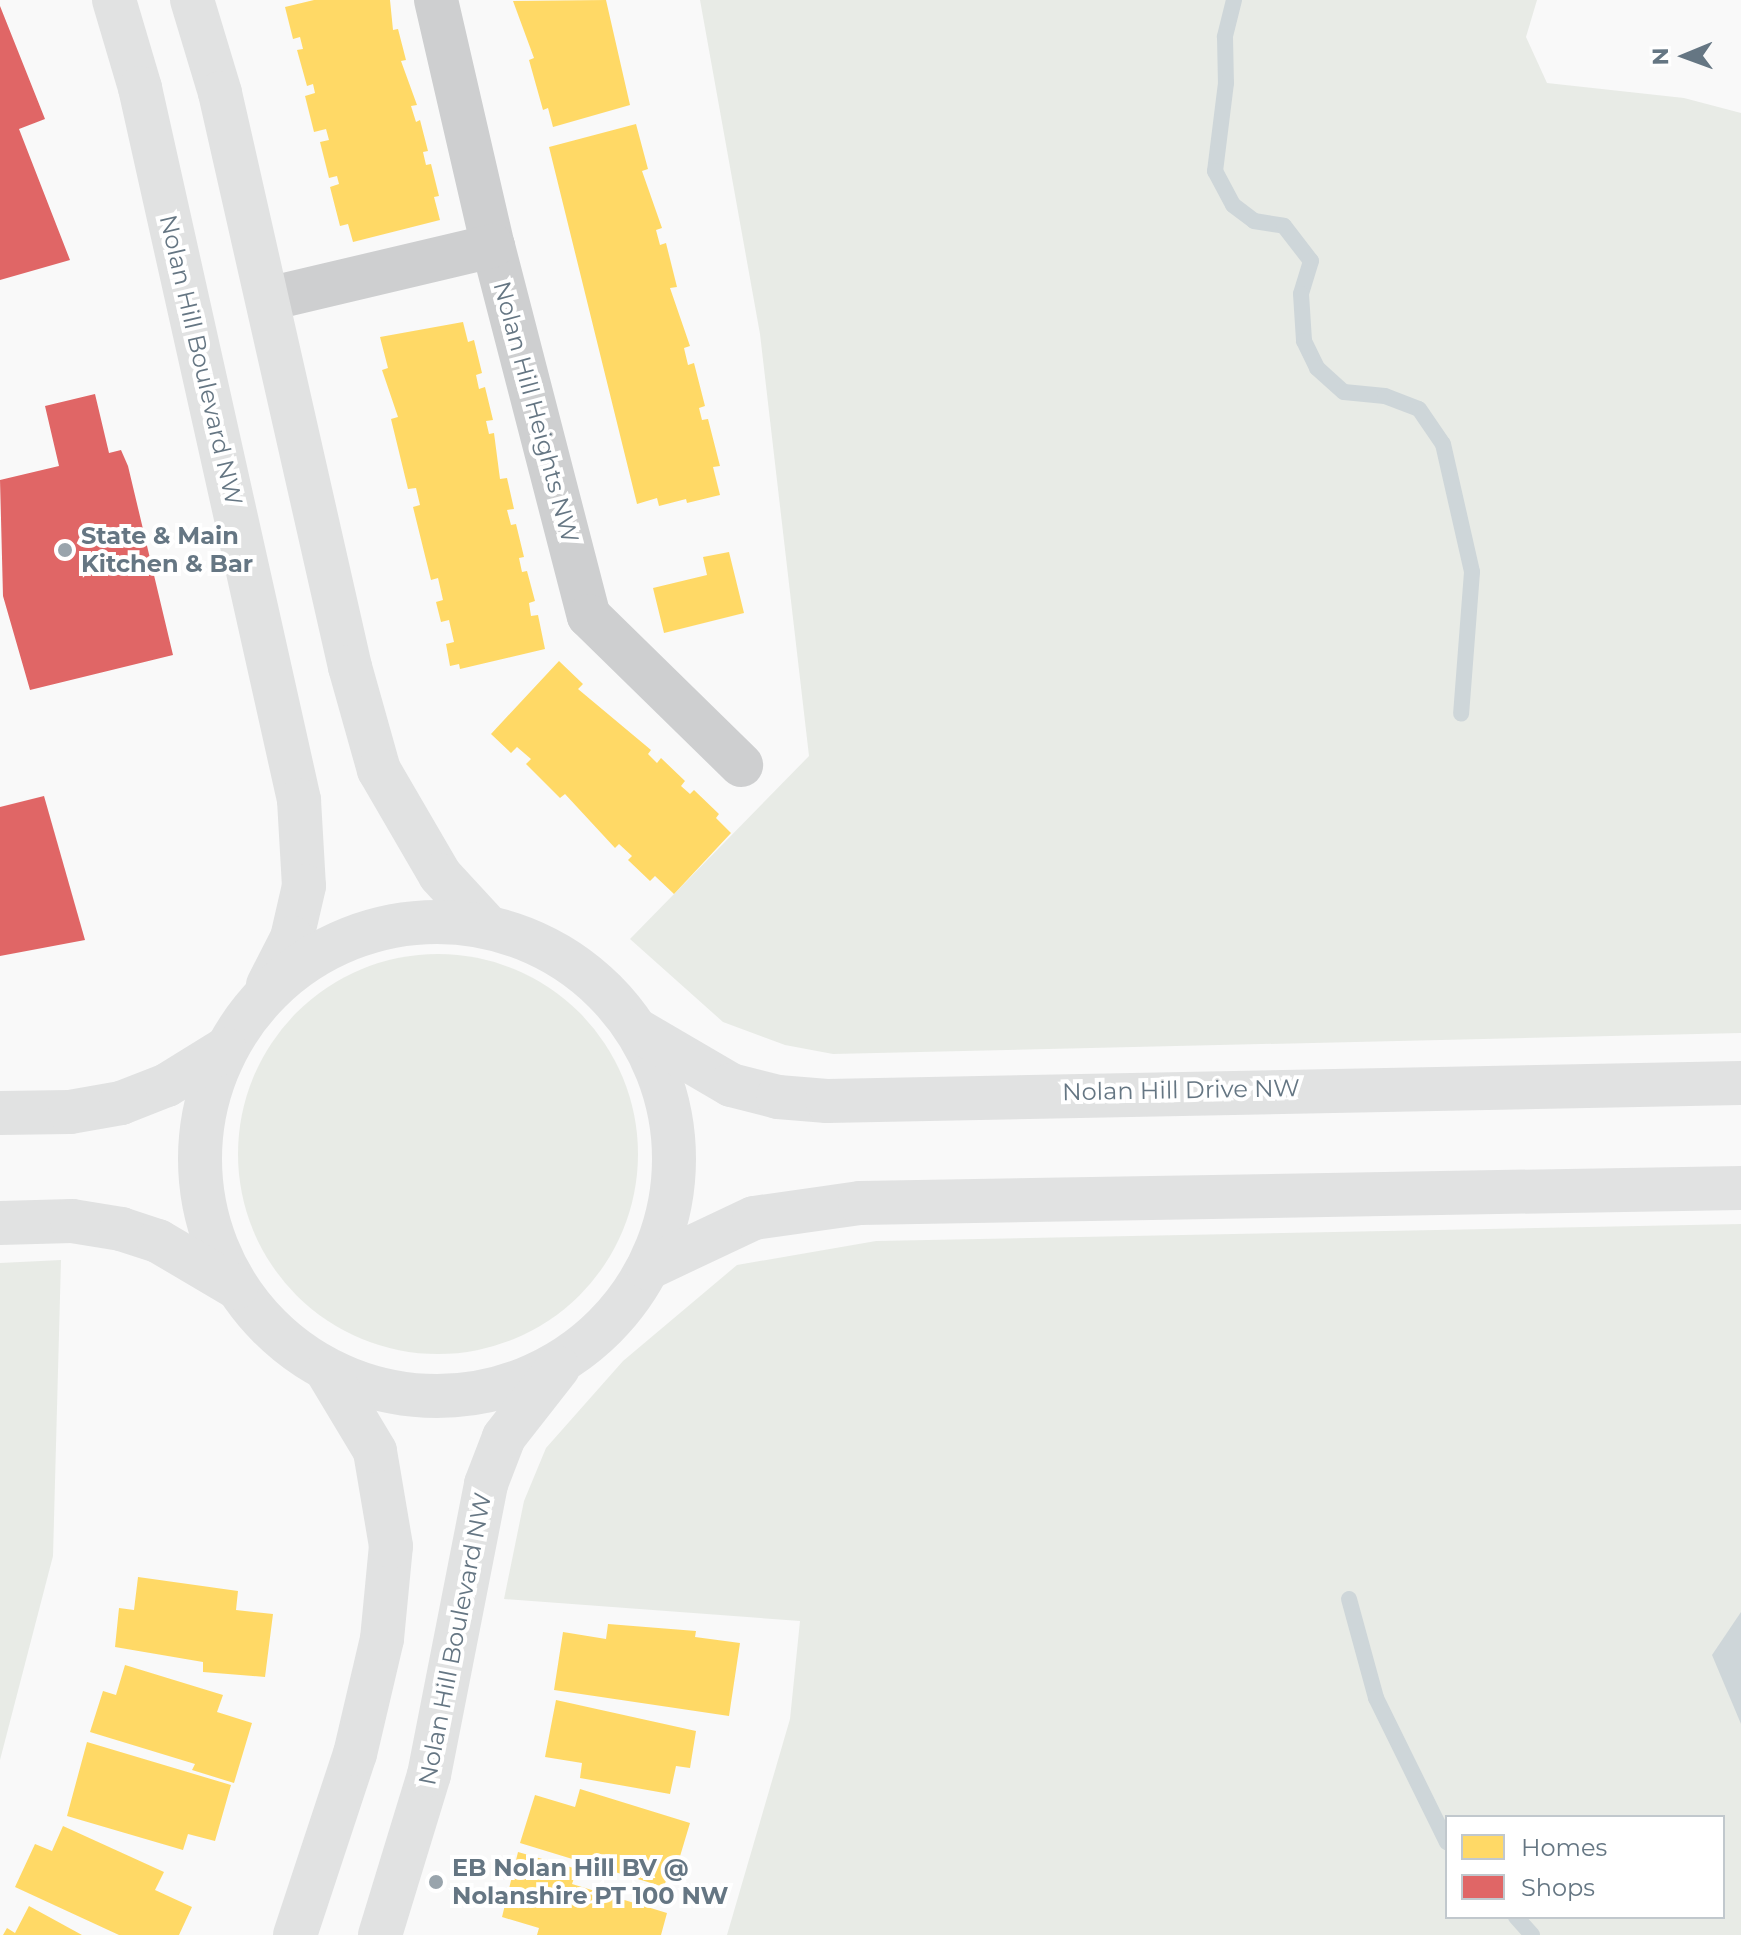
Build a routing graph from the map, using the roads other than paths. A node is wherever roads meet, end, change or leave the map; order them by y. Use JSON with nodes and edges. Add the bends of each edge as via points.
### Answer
{"nodes":[{"id":1,"x":114,"y":0,"type":"edge"},
{"id":2,"x":192,"y":0,"type":"edge"},
{"id":3,"x":436,"y":0,"type":"edge"},
{"id":4,"x":493,"y":246,"type":"junction"},
{"id":5,"x":268,"y":299,"type":"junction"},
{"id":6,"x":741,"y":765,"type":"dead end"},
{"id":7,"x":487,"y":926,"type":"junction"},
{"id":8,"x":261,"y":998,"type":"junction"},
{"id":9,"x":637,"y":1030,"type":"junction"},
{"id":10,"x":225,"y":1049,"type":"junction"},
{"id":11,"x":1741,"y":1083,"type":"edge"},
{"id":12,"x":0,"y":1113,"type":"edge"},
{"id":13,"x":1741,"y":1188,"type":"edge"},
{"id":14,"x":0,"y":1223,"type":"edge"},
{"id":15,"x":648,"y":1268,"type":"junction"},
{"id":16,"x":236,"y":1287,"type":"junction"},
{"id":17,"x":565,"y":1360,"type":"junction"},
{"id":18,"x":327,"y":1371,"type":"junction"},
{"id":19,"x":295,"y":1935,"type":"edge"},
{"id":20,"x":380,"y":1935,"type":"edge"}],
"edges":[{"from":1,"to":8,"type":"street","name":"Nolan Hill Boulevard NW","via":[[140,88],[299,800],[304,886],[292,938]]},
{"from":2,"to":5,"type":"street","via":[[220,93]]},
{"from":3,"to":4,"type":"street","name":"Nolan Hill Heights NW"},
{"from":4,"to":5,"type":"street"},
{"from":4,"to":6,"type":"street","name":"Nolan Hill Heights NW","via":[[589,616]]},
{"from":5,"to":7,"type":"street","via":[[350,667],[379,770],[440,875]]},
{"from":7,"to":8,"type":"street","via":[[426,920],[364,932],[308,958]]},
{"from":7,"to":9,"type":"street","via":[[546,947],[584,974]]},
{"from":8,"to":10,"type":"street"},
{"from":9,"to":11,"type":"street","name":"Nolan Hill Drive NW","via":[[731,1085],[778,1097],[827,1101]]},
{"from":9,"to":15,"type":"street","via":[[663,1086],[674,1148],[669,1210]]},
{"from":10,"to":12,"type":"street","via":[[167,1085],[121,1103],[70,1112]]},
{"from":10,"to":16,"type":"street","via":[[204,1108],[199,1170],[210,1231]]},
{"from":13,"to":15,"type":"street","via":[[860,1203],[754,1218]]},
{"from":14,"to":16,"type":"street","via":[[72,1221],[121,1229],[158,1241]]},
{"from":15,"to":17,"type":"street","via":[[612,1320]]},
{"from":16,"to":18,"type":"street","via":[[276,1335]]},
{"from":17,"to":18,"type":"street","via":[[509,1387],[448,1397],[386,1392]]},
{"from":17,"to":20,"type":"street","name":"Nolan Hill Boulevard NW","via":[[504,1437],[486,1484],[429,1775]]},
{"from":18,"to":19,"type":"street","via":[[375,1451],[391,1546],[382,1639],[355,1754]]}]}
